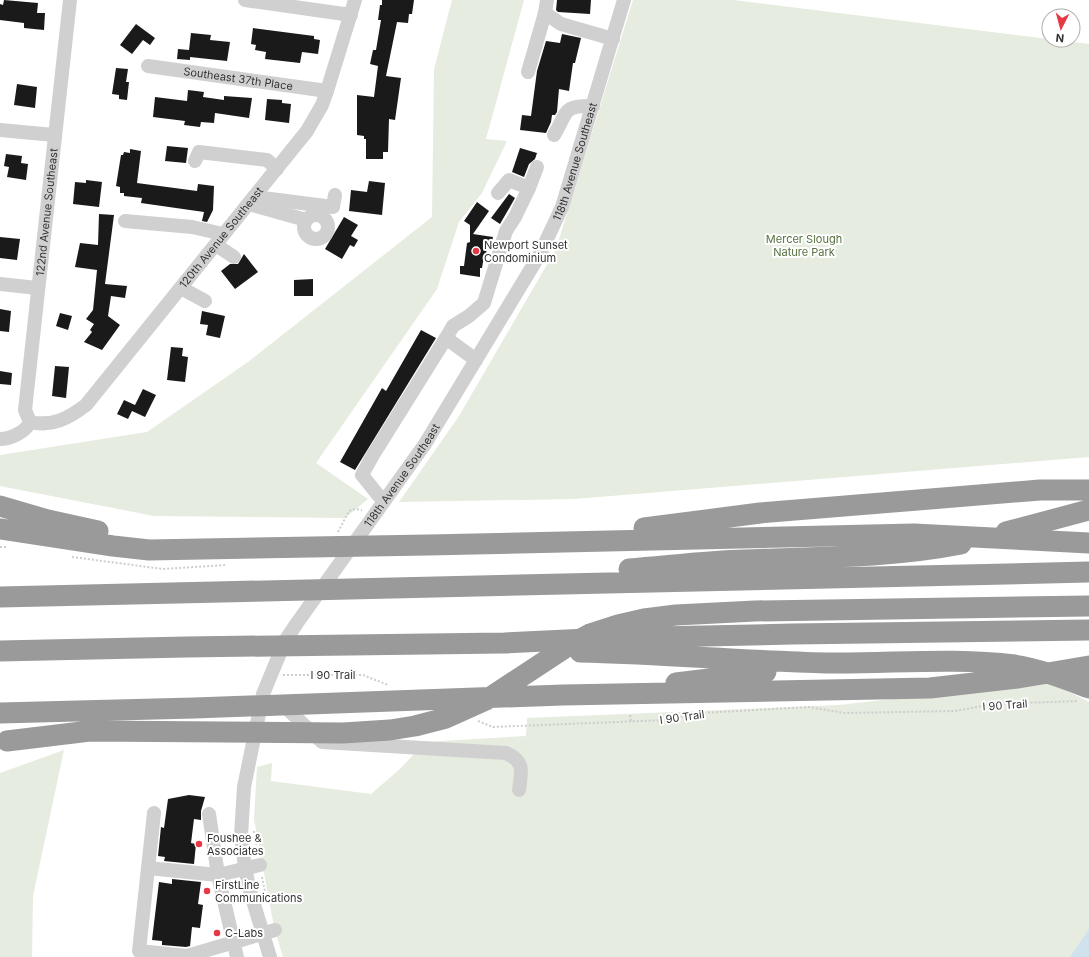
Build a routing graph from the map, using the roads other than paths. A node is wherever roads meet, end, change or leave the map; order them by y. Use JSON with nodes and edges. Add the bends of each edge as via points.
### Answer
{"nodes":[{"id":1,"x":70,"y":0,"type":"edge"},
{"id":2,"x":245,"y":0,"type":"edge"},
{"id":3,"x":355,"y":0,"type":"edge"},
{"id":4,"x":624,"y":0,"type":"edge"},
{"id":5,"x":546,"y":6,"type":"edge"},
{"id":6,"x":351,"y":15,"type":"junction"},
{"id":7,"x":613,"y":39,"type":"junction"},
{"id":8,"x":148,"y":66,"type":"dead end"},
{"id":9,"x":528,"y":72,"type":"dead end"},
{"id":10,"x":327,"y":91,"type":"junction"},
{"id":11,"x":593,"y":106,"type":"junction"},
{"id":12,"x":0,"y":130,"type":"edge"},
{"id":13,"x":54,"y":135,"type":"junction"},
{"id":14,"x":554,"y":135,"type":"dead end"},
{"id":15,"x":195,"y":161,"type":"dead end"},
{"id":16,"x":537,"y":167,"type":"dead end"},
{"id":17,"x":277,"y":169,"type":"junction"},
{"id":18,"x":529,"y":188,"type":"junction"},
{"id":19,"x":498,"y":193,"type":"dead end"},
{"id":20,"x":335,"y":195,"type":"dead end"},
{"id":21,"x":252,"y":200,"type":"junction"},
{"id":22,"x":306,"y":220,"type":"dead end"},
{"id":23,"x":125,"y":221,"type":"dead end"},
{"id":24,"x":220,"y":239,"type":"junction"},
{"id":25,"x":234,"y":257,"type":"dead end"},
{"id":26,"x":0,"y":284,"type":"edge"},
{"id":27,"x":37,"y":288,"type":"junction"},
{"id":28,"x":181,"y":288,"type":"junction"},
{"id":29,"x":205,"y":302,"type":"dead end"},
{"id":30,"x":446,"y":338,"type":"junction"},
{"id":31,"x":476,"y":360,"type":"junction"},
{"id":32,"x":30,"y":422,"type":"junction"},
{"id":33,"x":0,"y":439,"type":"edge"},
{"id":34,"x":1089,"y":490,"type":"edge"},
{"id":35,"x":385,"y":500,"type":"junction"},
{"id":36,"x":0,"y":506,"type":"edge"},
{"id":37,"x":1089,"y":510,"type":"edge"},
{"id":38,"x":0,"y":529,"type":"edge"},
{"id":39,"x":1086,"y":542,"type":"edge"},
{"id":40,"x":498,"y":544,"type":"junction"},
{"id":41,"x":246,"y":548,"type":"junction"},
{"id":42,"x":1089,"y":572,"type":"edge"},
{"id":43,"x":0,"y":585,"type":"edge"},
{"id":44,"x":409,"y":587,"type":"junction"},
{"id":45,"x":180,"y":594,"type":"junction"},
{"id":46,"x":0,"y":597,"type":"edge"},
{"id":47,"x":1089,"y":606,"type":"edge"},
{"id":48,"x":1089,"y":630,"type":"edge"},
{"id":49,"x":504,"y":643,"type":"junction"},
{"id":50,"x":0,"y":651,"type":"edge"},
{"id":51,"x":850,"y":663,"type":"junction"},
{"id":52,"x":1089,"y":666,"type":"edge"},
{"id":53,"x":600,"y":694,"type":"junction"},
{"id":54,"x":1084,"y":695,"type":"edge"},
{"id":55,"x":277,"y":698,"type":"road end"},
{"id":56,"x":194,"y":708,"type":"junction"},
{"id":57,"x":0,"y":713,"type":"edge"},
{"id":58,"x":4,"y":743,"type":"edge"},
{"id":59,"x":519,"y":790,"type":"dead end"},
{"id":60,"x":154,"y":813,"type":"dead end"},
{"id":61,"x":209,"y":814,"type":"dead end"},
{"id":62,"x":260,"y":865,"type":"road end"},
{"id":63,"x":148,"y":868,"type":"junction"},
{"id":64,"x":245,"y":868,"type":"junction"},
{"id":65,"x":218,"y":875,"type":"junction"},
{"id":66,"x":268,"y":932,"type":"junction"},
{"id":67,"x":233,"y":942,"type":"junction"},
{"id":68,"x":237,"y":957,"type":"edge"},
{"id":69,"x":270,"y":957,"type":"edge"}],
"edges":[{"from":1,"to":13,"type":"street","name":"122nd Avenue Southeast"},
{"from":2,"to":6,"type":"street"},
{"from":3,"to":6,"type":"street","name":"120th Avenue Southeast"},
{"from":4,"to":7,"type":"street","name":"118th Avenue Southeast"},
{"from":5,"to":7,"type":"street","via":[[561,24]]},
{"from":5,"to":9,"type":"street"},
{"from":6,"to":10,"type":"street","name":"120th Avenue Southeast"},
{"from":7,"to":11,"type":"street","name":"118th Avenue Southeast"},
{"from":8,"to":10,"type":"street","name":"Southeast 37th Place"},
{"from":10,"to":17,"type":"street","name":"120th Avenue Southeast","via":[[307,131]]},
{"from":11,"to":14,"type":"street","via":[[571,107],[564,114]]},
{"from":11,"to":31,"type":"street","name":"118th Avenue Southeast","via":[[562,207],[551,233],[525,282]]},
{"from":12,"to":13,"type":"street"},
{"from":13,"to":27,"type":"street","name":"122nd Avenue Southeast"},
{"from":15,"to":17,"type":"street","via":[[199,152],[267,160]]},
{"from":16,"to":18,"type":"street"},
{"from":17,"to":21,"type":"street","name":"120th Avenue Southeast"},
{"from":18,"to":19,"type":"street","via":[[509,180]]},
{"from":18,"to":30,"type":"street","via":[[506,231],[484,303],[453,326]]},
{"from":20,"to":21,"type":"street","via":[[333,207]]},
{"from":21,"to":22,"type":"street"},
{"from":21,"to":24,"type":"street","name":"120th Avenue Southeast"},
{"from":23,"to":24,"type":"street","via":[[192,227]]},
{"from":24,"to":25,"type":"street"},
{"from":24,"to":28,"type":"street","name":"120th Avenue Southeast"},
{"from":26,"to":27,"type":"street"},
{"from":27,"to":32,"type":"street","name":"122nd Avenue Southeast","via":[[25,410]]},
{"from":28,"to":29,"type":"street"},
{"from":28,"to":32,"type":"street","name":"120th Avenue Southeast","via":[[86,405],[73,415],[55,423],[41,425]]},
{"from":30,"to":31,"type":"street"},
{"from":30,"to":35,"type":"street","via":[[362,475]]},
{"from":31,"to":35,"type":"street","name":"118th Avenue Southeast","via":[[425,444]]},
{"from":32,"to":33,"type":"street","via":[[22,432]]},
{"from":34,"to":40,"type":"highway","via":[[1040,490],[760,513]]},
{"from":35,"to":64,"type":"street","name":"118th Avenue Southeast","via":[[289,635],[263,694],[244,787],[241,834]]},
{"from":36,"to":41,"type":"highway","via":[[48,520],[116,534]]},
{"from":37,"to":44,"type":"highway","via":[[975,541],[880,556],[743,560]]},
{"from":38,"to":41,"type":"highway","via":[[148,550]]},
{"from":39,"to":40,"type":"highway","via":[[914,534]]},
{"from":40,"to":41,"type":"highway"},
{"from":42,"to":44,"type":"highway"},
{"from":43,"to":45,"type":"highway"},
{"from":44,"to":45,"type":"highway"},
{"from":45,"to":46,"type":"highway"},
{"from":47,"to":58,"type":"highway","via":[[755,611],[644,619],[590,634],[486,700],[464,711],[426,723],[367,732],[90,731]]},
{"from":48,"to":49,"type":"highway","via":[[624,638]]},
{"from":49,"to":50,"type":"highway"},
{"from":49,"to":51,"type":"highway","via":[[541,650]]},
{"from":51,"to":53,"type":"highway","via":[[716,677]]},
{"from":51,"to":54,"type":"highway","via":[[982,662],[1015,665],[1046,673]]},
{"from":52,"to":53,"type":"highway","via":[[1018,678],[930,688]]},
{"from":53,"to":56,"type":"highway"},
{"from":55,"to":59,"type":"street","via":[[322,742],[506,753],[517,758],[521,766]]},
{"from":56,"to":57,"type":"highway"},
{"from":56,"to":58,"type":"highway","via":[[43,730]]},
{"from":60,"to":63,"type":"street"},
{"from":61,"to":65,"type":"street"},
{"from":62,"to":64,"type":"street"},
{"from":63,"to":65,"type":"street"},
{"from":63,"to":67,"type":"street","via":[[139,951],[187,956]]},
{"from":64,"to":65,"type":"street"},
{"from":64,"to":66,"type":"street","name":"118th Avenue Southeast","via":[[250,891]]},
{"from":65,"to":67,"type":"street"},
{"from":66,"to":67,"type":"street"},
{"from":66,"to":69,"type":"street","name":"118th Avenue Southeast"},
{"from":67,"to":68,"type":"street"}]}
